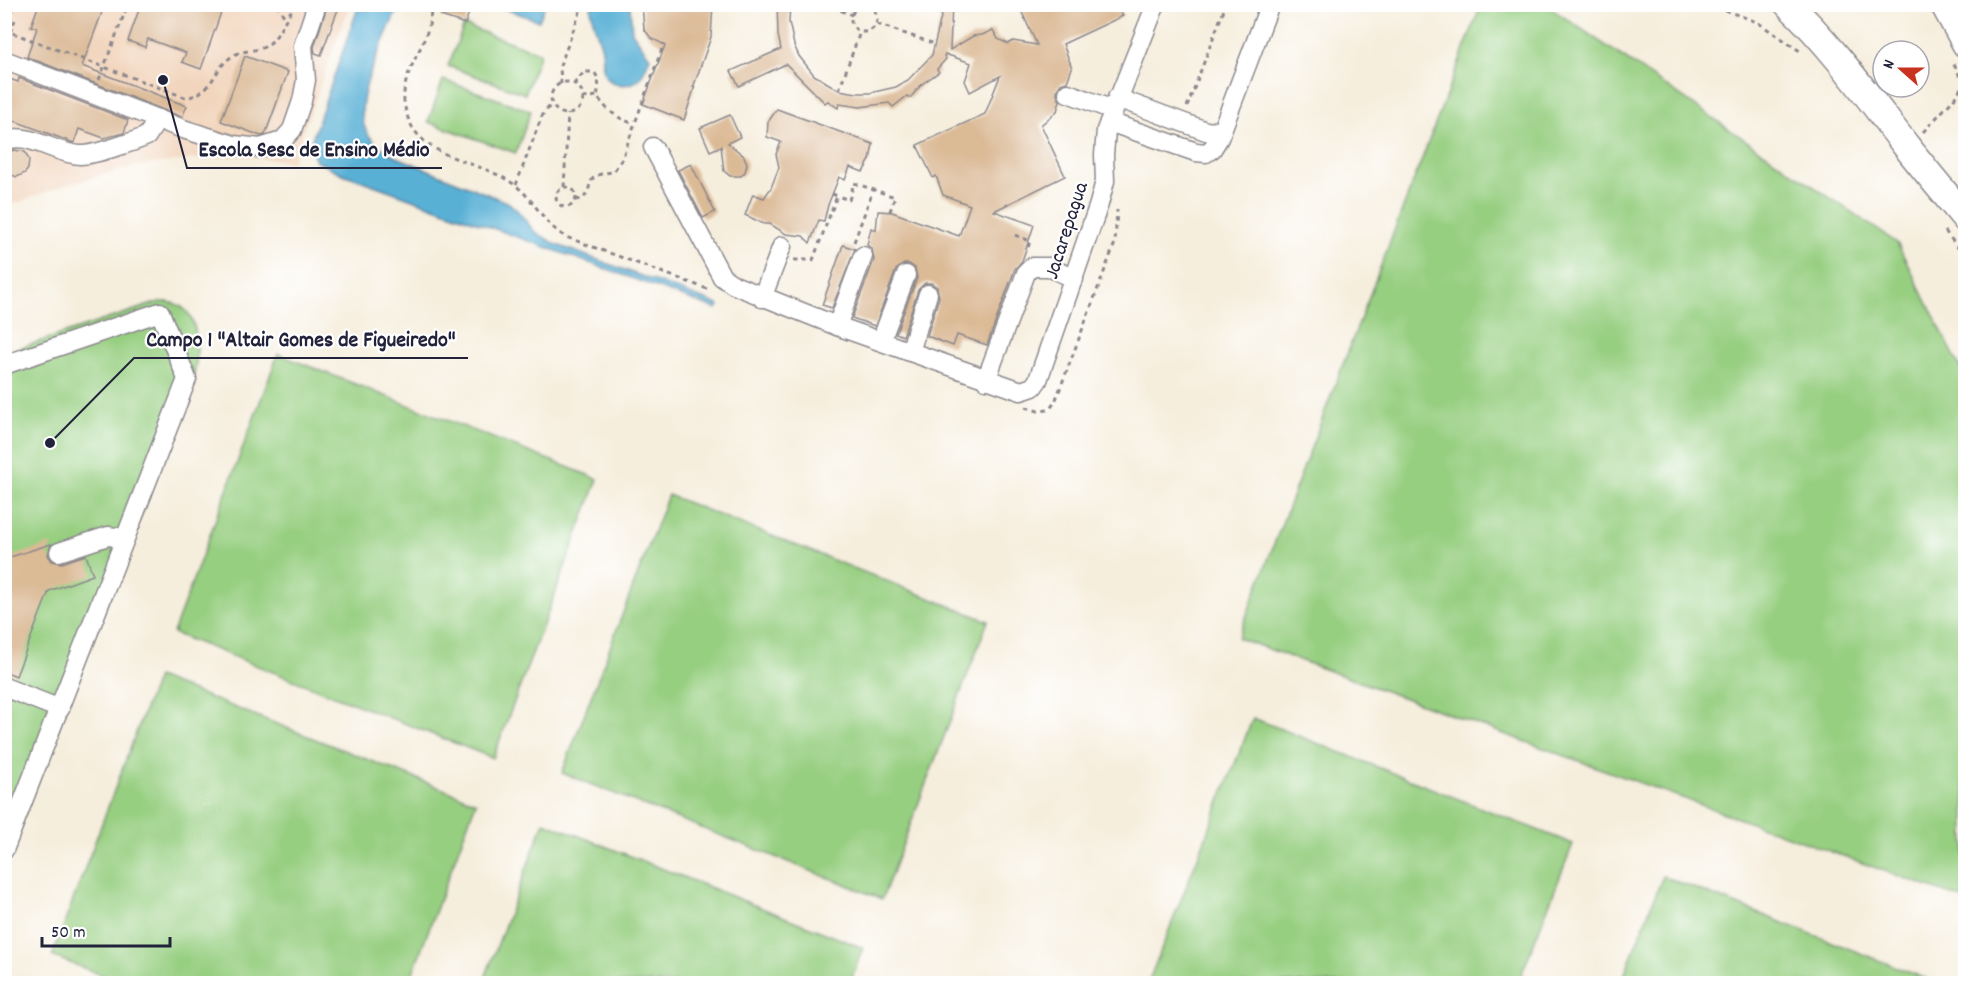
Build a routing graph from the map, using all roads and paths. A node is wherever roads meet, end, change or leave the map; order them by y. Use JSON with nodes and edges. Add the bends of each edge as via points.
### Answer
{"nodes":[{"id":1,"x":33,"y":4,"type":"edge"},
{"id":2,"x":128,"y":4,"type":"edge"},
{"id":3,"x":277,"y":4,"type":"edge"},
{"id":4,"x":297,"y":4,"type":"edge"},
{"id":5,"x":317,"y":4,"type":"edge"},
{"id":6,"x":430,"y":4,"type":"edge"},
{"id":7,"x":583,"y":4,"type":"edge"},
{"id":8,"x":824,"y":4,"type":"edge"},
{"id":9,"x":1156,"y":4,"type":"edge"},
{"id":10,"x":1226,"y":4,"type":"edge"},
{"id":11,"x":1270,"y":4,"type":"edge"},
{"id":12,"x":1708,"y":4,"type":"edge"},
{"id":13,"x":1788,"y":4,"type":"edge"},
{"id":14,"x":1944,"y":4,"type":"edge"},
{"id":15,"x":869,"y":6,"type":"edge"},
{"id":16,"x":38,"y":7,"type":"dead end"},
{"id":17,"x":852,"y":15,"type":"junction"},
{"id":18,"x":285,"y":18,"type":"junction"},
{"id":19,"x":877,"y":24,"type":"junction"},
{"id":20,"x":4,"y":32,"type":"edge"},
{"id":21,"x":860,"y":32,"type":"junction"},
{"id":22,"x":664,"y":43,"type":"dead end"},
{"id":23,"x":935,"y":44,"type":"dead end"},
{"id":24,"x":1957,"y":49,"type":"edge"},
{"id":25,"x":1806,"y":54,"type":"dead end"},
{"id":26,"x":4,"y":60,"type":"edge"},
{"id":27,"x":104,"y":68,"type":"junction"},
{"id":28,"x":561,"y":84,"type":"junction"},
{"id":29,"x":574,"y":84,"type":"junction"},
{"id":30,"x":839,"y":90,"type":"dead end"},
{"id":31,"x":94,"y":93,"type":"junction"},
{"id":32,"x":1068,"y":93,"type":"dead end"},
{"id":33,"x":597,"y":96,"type":"junction"},
{"id":34,"x":583,"y":98,"type":"junction"},
{"id":35,"x":552,"y":103,"type":"junction"},
{"id":36,"x":1113,"y":110,"type":"junction"},
{"id":37,"x":568,"y":114,"type":"junction"},
{"id":38,"x":158,"y":119,"type":"junction"},
{"id":39,"x":1181,"y":123,"type":"junction"},
{"id":40,"x":635,"y":124,"type":"junction"},
{"id":41,"x":1223,"y":127,"type":"junction"},
{"id":42,"x":4,"y":141,"type":"edge"},
{"id":43,"x":653,"y":147,"type":"dead end"},
{"id":44,"x":1908,"y":148,"type":"junction"},
{"id":45,"x":516,"y":186,"type":"junction"},
{"id":46,"x":564,"y":187,"type":"junction"},
{"id":47,"x":873,"y":190,"type":"junction"},
{"id":48,"x":832,"y":194,"type":"dead end"},
{"id":49,"x":837,"y":196,"type":"junction"},
{"id":50,"x":576,"y":200,"type":"junction"},
{"id":51,"x":889,"y":214,"type":"dead end"},
{"id":52,"x":1953,"y":221,"type":"edge"},
{"id":53,"x":1014,"y":235,"type":"dead end"},
{"id":54,"x":780,"y":250,"type":"joint"},
{"id":55,"x":863,"y":256,"type":"joint"},
{"id":56,"x":1965,"y":258,"type":"edge"},
{"id":57,"x":1032,"y":267,"type":"junction"},
{"id":58,"x":906,"y":275,"type":"dead end"},
{"id":59,"x":1074,"y":279,"type":"junction"},
{"id":60,"x":712,"y":291,"type":"dead end"},
{"id":61,"x":928,"y":294,"type":"dead end"},
{"id":62,"x":762,"y":298,"type":"junction"},
{"id":63,"x":837,"y":326,"type":"junction"},
{"id":64,"x":881,"y":340,"type":"junction"},
{"id":65,"x":910,"y":352,"type":"junction"},
{"id":66,"x":4,"y":365,"type":"edge"},
{"id":67,"x":986,"y":380,"type":"junction"},
{"id":68,"x":125,"y":538,"type":"junction"},
{"id":69,"x":59,"y":552,"type":"dead end"},
{"id":70,"x":4,"y":687,"type":"edge"},
{"id":71,"x":60,"y":709,"type":"junction"},
{"id":72,"x":4,"y":850,"type":"edge"}],
"edges":[{"from":1,"to":16,"type":"path"},
{"from":2,"to":27,"type":"path"},
{"from":3,"to":18,"type":"path"},
{"from":4,"to":18,"type":"path"},
{"from":5,"to":38,"type":"lane","via":[[303,46],[306,80],[302,102],[292,130],[282,141],[260,148],[234,145]]},
{"from":6,"to":45,"type":"path","via":[[430,24],[404,100],[413,128],[426,145]]},
{"from":7,"to":28,"type":"path","via":[[560,66]]},
{"from":8,"to":17,"type":"path"},
{"from":9,"to":36,"type":"lane","name":"Jacarepagua"},
{"from":10,"to":39,"type":"path"},
{"from":11,"to":41,"type":"lane"},
{"from":12,"to":25,"type":"path","via":[[1757,22]]},
{"from":13,"to":44,"type":"highway","via":[[1857,80]]},
{"from":14,"to":24,"type":"highway"},
{"from":15,"to":17,"type":"path"},
{"from":15,"to":19,"type":"path","via":[[876,14]]},
{"from":17,"to":21,"type":"path","via":[[853,25]]},
{"from":18,"to":27,"type":"path","via":[[270,43],[230,58],[215,78],[187,98]]},
{"from":19,"to":21,"type":"path","via":[[870,31]]},
{"from":19,"to":23,"type":"path"},
{"from":20,"to":27,"type":"path"},
{"from":21,"to":30,"type":"path"},
{"from":22,"to":40,"type":"path"},
{"from":24,"to":44,"type":"path","via":[[1964,84]]},
{"from":26,"to":31,"type":"lane"},
{"from":27,"to":31,"type":"path"},
{"from":28,"to":29,"type":"path"},
{"from":28,"to":35,"type":"path","via":[[553,92]]},
{"from":29,"to":33,"type":"path","via":[[584,72],[594,72]]},
{"from":29,"to":34,"type":"path"},
{"from":31,"to":38,"type":"lane"},
{"from":32,"to":36,"type":"lane"},
{"from":33,"to":34,"type":"path"},
{"from":33,"to":40,"type":"path","via":[[608,111]]},
{"from":34,"to":37,"type":"path","via":[[579,109]]},
{"from":35,"to":37,"type":"path","via":[[558,111]]},
{"from":35,"to":45,"type":"path","via":[[542,116]]},
{"from":36,"to":39,"type":"lane"},
{"from":36,"to":41,"type":"lane","via":[[1196,152],[1212,149]]},
{"from":36,"to":59,"type":"lane","name":"Jacarepagua","via":[[1106,130],[1105,181],[1100,204]]},
{"from":37,"to":46,"type":"path"},
{"from":38,"to":42,"type":"lane","via":[[147,136],[82,156],[53,150],[23,137]]},
{"from":39,"to":41,"type":"lane","via":[[1210,132]]},
{"from":40,"to":50,"type":"path","via":[[617,167],[613,172],[594,176],[584,197]]},
{"from":43,"to":62,"type":"lane","via":[[722,277]]},
{"from":44,"to":52,"type":"highway"},
{"from":45,"to":60,"type":"path","via":[[566,237]]},
{"from":46,"to":50,"type":"path","via":[[573,190]]},
{"from":46,"to":50,"type":"path","via":[[557,194],[559,204],[568,206]]},
{"from":47,"to":49,"type":"path","via":[[854,183],[849,200]]},
{"from":47,"to":51,"type":"path","via":[[895,197]]},
{"from":47,"to":55,"type":"path","via":[[853,244],[866,249]]},
{"from":48,"to":49,"type":"path"},
{"from":49,"to":54,"type":"path","via":[[813,260],[795,260]]},
{"from":52,"to":56,"type":"path"},
{"from":53,"to":57,"type":"path","via":[[1030,241],[1027,250]]},
{"from":54,"to":62,"type":"lane"},
{"from":55,"to":63,"type":"lane"},
{"from":57,"to":59,"type":"lane","via":[[1049,267]]},
{"from":57,"to":67,"type":"lane","via":[[1026,273]]},
{"from":58,"to":64,"type":"lane"},
{"from":59,"to":67,"type":"lane","name":"Jacarepagua","via":[[1033,387],[1021,391]]},
{"from":61,"to":65,"type":"lane"},
{"from":62,"to":63,"type":"lane"},
{"from":63,"to":64,"type":"lane"},
{"from":64,"to":65,"type":"lane"},
{"from":65,"to":67,"type":"lane"},
{"from":66,"to":68,"type":"lane","via":[[160,312],[187,379]]},
{"from":68,"to":69,"type":"lane","via":[[104,537]]},
{"from":68,"to":71,"type":"lane"},
{"from":70,"to":71,"type":"lane"},
{"from":71,"to":72,"type":"lane"}]}
